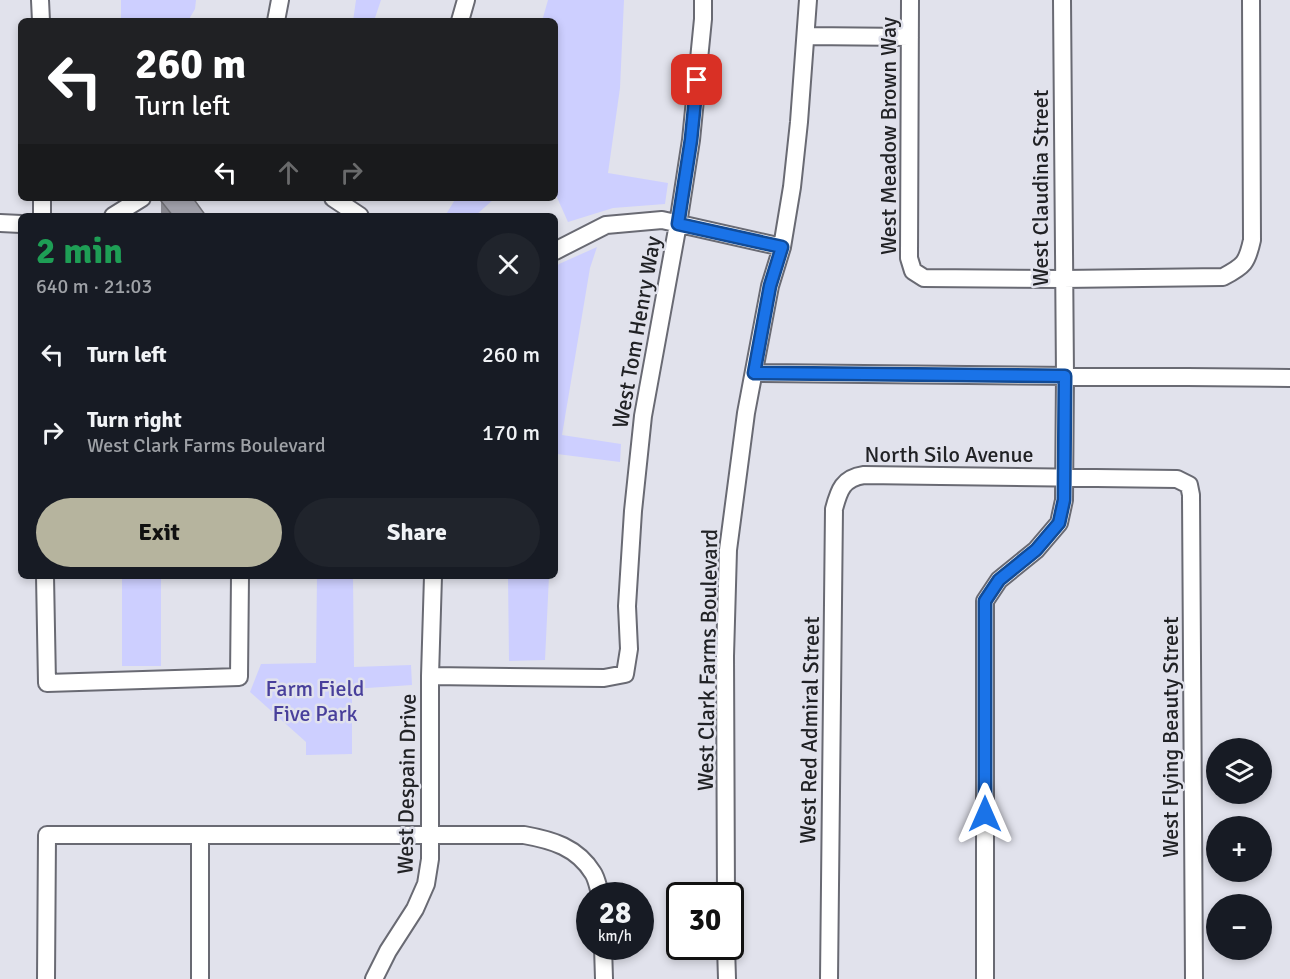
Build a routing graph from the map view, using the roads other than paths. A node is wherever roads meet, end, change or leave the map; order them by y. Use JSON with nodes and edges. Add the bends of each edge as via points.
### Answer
{"nodes":[{"id":1,"x":40,"y":0,"type":"edge"},
{"id":2,"x":280,"y":0,"type":"edge"},
{"id":3,"x":466,"y":0,"type":"edge"},
{"id":4,"x":703,"y":0,"type":"edge"},
{"id":5,"x":808,"y":0,"type":"edge"},
{"id":6,"x":910,"y":0,"type":"edge"},
{"id":7,"x":1062,"y":0,"type":"edge"},
{"id":8,"x":1251,"y":0,"type":"edge"},
{"id":9,"x":40,"y":18,"type":"edge"},
{"id":10,"x":277,"y":18,"type":"edge"},
{"id":11,"x":461,"y":18,"type":"edge"},
{"id":12,"x":806,"y":36,"type":"junction"},
{"id":13,"x":910,"y":37,"type":"junction"},
{"id":14,"x":137,"y":201,"type":"edge"},
{"id":15,"x":337,"y":201,"type":"edge"},
{"id":16,"x":118,"y":213,"type":"edge"},
{"id":17,"x":353,"y":213,"type":"edge"},
{"id":18,"x":0,"y":223,"type":"edge"},
{"id":19,"x":18,"y":224,"type":"edge"},
{"id":20,"x":678,"y":224,"type":"junction"},
{"id":21,"x":782,"y":247,"type":"junction"},
{"id":22,"x":558,"y":249,"type":"edge"},
{"id":23,"x":1063,"y":279,"type":"junction"},
{"id":24,"x":754,"y":373,"type":"junction"},
{"id":25,"x":1065,"y":376,"type":"junction"},
{"id":26,"x":1290,"y":378,"type":"edge"},
{"id":27,"x":1064,"y":478,"type":"junction"},
{"id":28,"x":844,"y":483,"type":"joint"},
{"id":29,"x":1191,"y":495,"type":"joint"},
{"id":30,"x":45,"y":579,"type":"edge"},
{"id":31,"x":240,"y":579,"type":"edge"},
{"id":32,"x":433,"y":579,"type":"edge"},
{"id":33,"x":430,"y":676,"type":"junction"},
{"id":34,"x":200,"y":835,"type":"junction"},
{"id":35,"x":430,"y":836,"type":"junction"},
{"id":36,"x":596,"y":882,"type":"edge"},
{"id":37,"x":726,"y":882,"type":"edge"},
{"id":38,"x":603,"y":960,"type":"edge"},
{"id":39,"x":726,"y":960,"type":"edge"},
{"id":40,"x":46,"y":979,"type":"edge"},
{"id":41,"x":200,"y":979,"type":"edge"},
{"id":42,"x":374,"y":979,"type":"edge"},
{"id":43,"x":604,"y":979,"type":"edge"},
{"id":44,"x":727,"y":979,"type":"edge"},
{"id":45,"x":829,"y":979,"type":"edge"},
{"id":46,"x":985,"y":979,"type":"edge"},
{"id":47,"x":1194,"y":979,"type":"edge"}],
"edges":[{"from":1,"to":9,"type":"street"},
{"from":2,"to":10,"type":"street"},
{"from":3,"to":11,"type":"street"},
{"from":4,"to":20,"type":"street","name":"West Tom Henry Way","via":[[691,140]]},
{"from":5,"to":12,"type":"street","name":"West Clark Farms Boulevard"},
{"from":6,"to":13,"type":"street","name":"West Meadow Brown Way"},
{"from":7,"to":23,"type":"street","name":"West Claudina Street"},
{"from":8,"to":23,"type":"street","via":[[1252,240],[1242,267],[1223,277]]},
{"from":12,"to":13,"type":"street"},
{"from":12,"to":21,"type":"street","name":"West Clark Farms Boulevard","via":[[792,187]]},
{"from":13,"to":23,"type":"street","name":"West Meadow Brown Way","via":[[909,258],[913,271],[924,278]]},
{"from":14,"to":16,"type":"street"},
{"from":15,"to":17,"type":"street"},
{"from":18,"to":19,"type":"street"},
{"from":20,"to":21,"type":"street"},
{"from":20,"to":22,"type":"street","via":[[662,220],[606,225]]},
{"from":20,"to":33,"type":"street","name":"West Tom Henry Way","via":[[643,416],[633,511],[625,674],[604,678]]},
{"from":21,"to":24,"type":"street","name":"West Clark Farms Boulevard","via":[[770,286]]},
{"from":23,"to":25,"type":"street","name":"West Claudina Street"},
{"from":24,"to":25,"type":"street"},
{"from":24,"to":37,"type":"street","name":"West Clark Farms Boulevard","via":[[728,550]]},
{"from":25,"to":26,"type":"street"},
{"from":25,"to":27,"type":"street","name":"West Claudina Street"},
{"from":27,"to":28,"type":"street","name":"North Silo Avenue","via":[[864,475],[853,476]]},
{"from":27,"to":29,"type":"street","name":"North Silo Avenue","via":[[1177,479],[1189,485]]},
{"from":27,"to":46,"type":"street","name":"West Claudina Street","via":[[1059,523],[1036,550],[999,580],[985,601]]},
{"from":28,"to":45,"type":"street","name":"West Red Admiral Street","via":[[834,508]]},
{"from":29,"to":47,"type":"street","name":"West Flying Beauty Street"},
{"from":30,"to":31,"type":"street","via":[[47,683],[239,677]]},
{"from":32,"to":33,"type":"street","name":"West Despain Drive"},
{"from":33,"to":35,"type":"street","name":"West Despain Drive"},
{"from":34,"to":35,"type":"street"},
{"from":34,"to":40,"type":"street","via":[[47,835]]},
{"from":34,"to":41,"type":"street"},
{"from":35,"to":36,"type":"street","via":[[524,835],[554,841],[576,854]]},
{"from":35,"to":42,"type":"street","name":"West Despain Drive","via":[[426,884]]},
{"from":38,"to":43,"type":"street"},
{"from":39,"to":44,"type":"street"}]}
